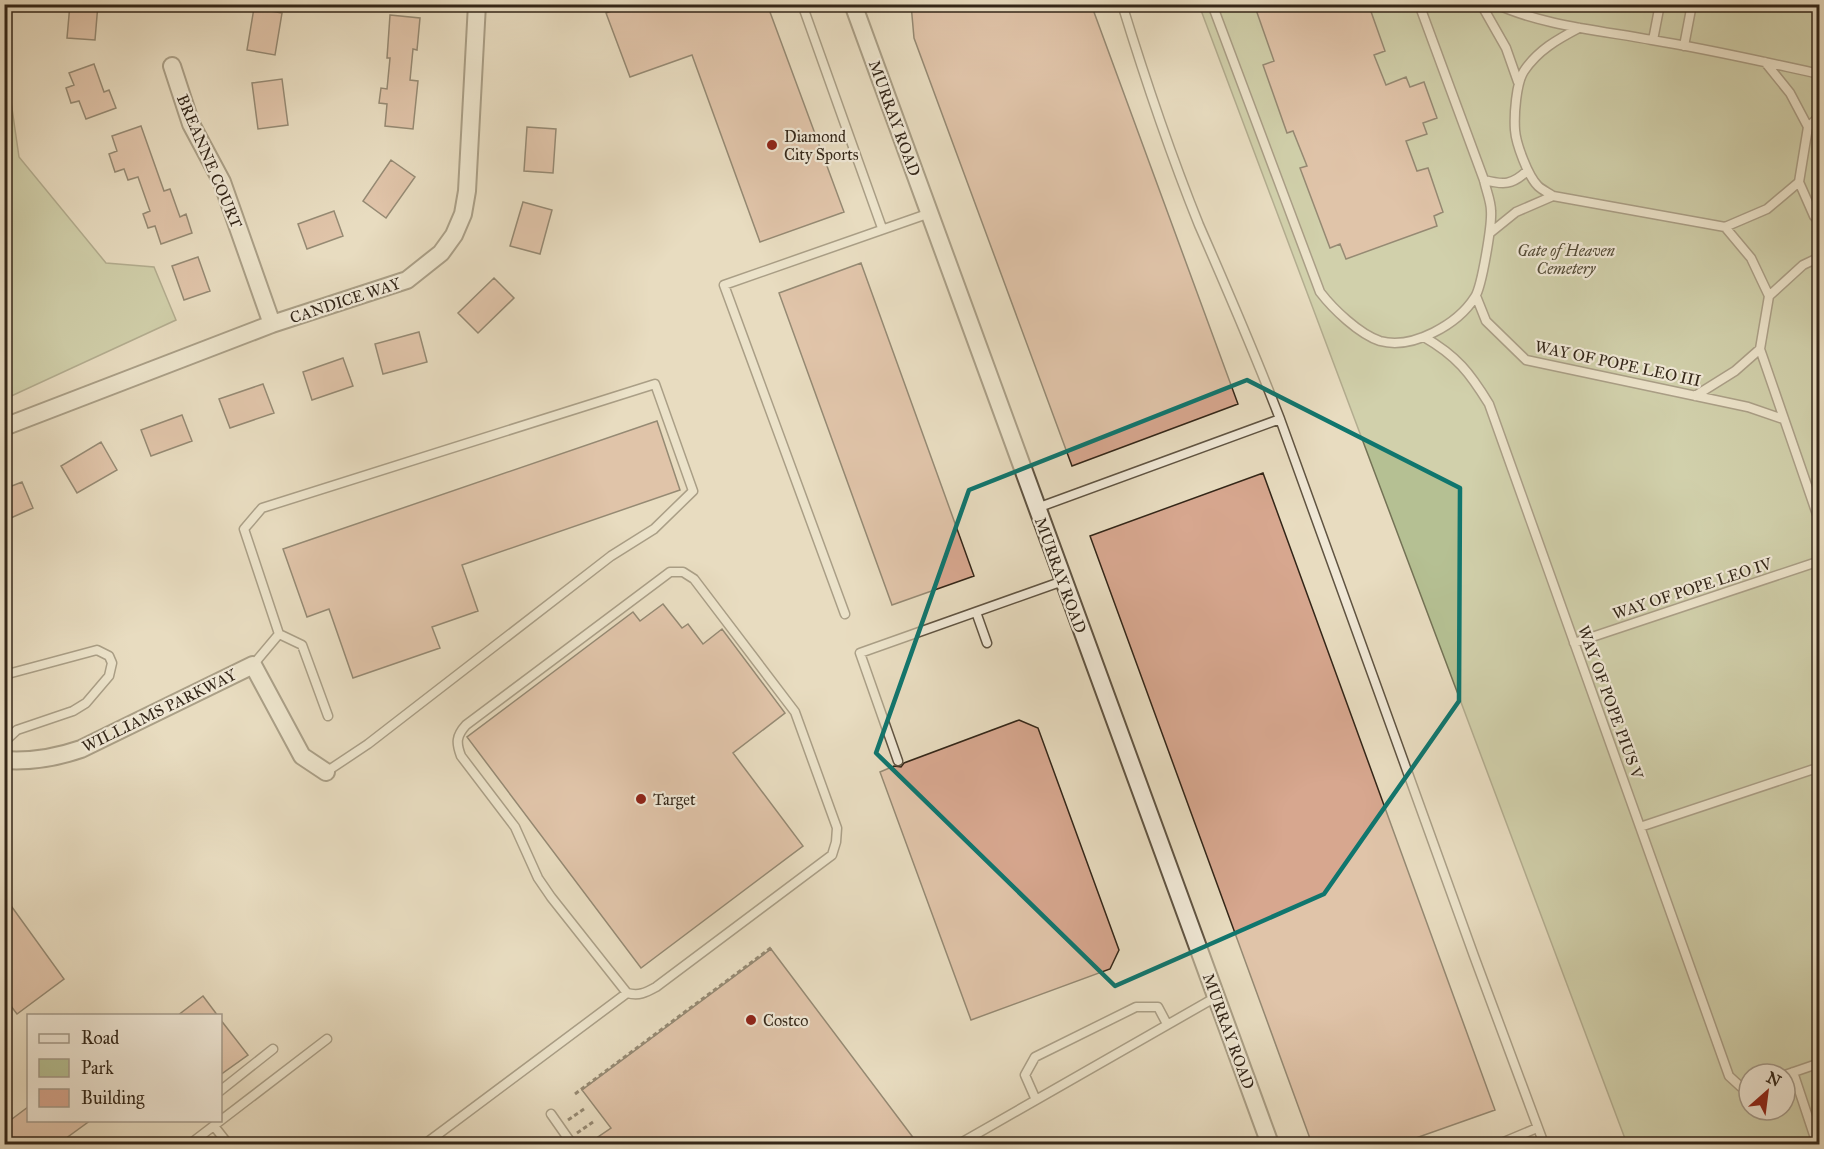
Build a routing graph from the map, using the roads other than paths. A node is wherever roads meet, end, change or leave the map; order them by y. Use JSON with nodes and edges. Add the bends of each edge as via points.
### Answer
{"nodes":[{"id":1,"x":477,"y":4,"type":"edge"},
{"id":2,"x":802,"y":4,"type":"edge"},
{"id":3,"x":853,"y":4,"type":"edge"},
{"id":4,"x":1122,"y":4,"type":"edge"},
{"id":5,"x":1212,"y":4,"type":"edge"},
{"id":6,"x":1419,"y":4,"type":"edge"},
{"id":7,"x":1482,"y":4,"type":"edge"},
{"id":8,"x":1496,"y":4,"type":"edge"},
{"id":9,"x":1660,"y":4,"type":"edge"},
{"id":10,"x":1692,"y":4,"type":"edge"},
{"id":11,"x":1579,"y":28,"type":"junction"},
{"id":12,"x":1653,"y":40,"type":"junction"},
{"id":13,"x":1684,"y":46,"type":"junction"},
{"id":14,"x":1765,"y":62,"type":"junction"},
{"id":15,"x":172,"y":66,"type":"dead end"},
{"id":16,"x":1820,"y":74,"type":"edge"},
{"id":17,"x":1518,"y":82,"type":"junction"},
{"id":18,"x":1820,"y":116,"type":"edge"},
{"id":19,"x":1808,"y":127,"type":"junction"},
{"id":20,"x":1527,"y":171,"type":"junction"},
{"id":21,"x":1484,"y":180,"type":"junction"},
{"id":22,"x":1799,"y":182,"type":"junction"},
{"id":23,"x":1553,"y":196,"type":"junction"},
{"id":24,"x":930,"y":213,"type":"junction"},
{"id":25,"x":1820,"y":222,"type":"edge"},
{"id":26,"x":1725,"y":227,"type":"junction"},
{"id":27,"x":882,"y":228,"type":"junction"},
{"id":28,"x":1490,"y":233,"type":"junction"},
{"id":29,"x":1820,"y":257,"type":"edge"},
{"id":30,"x":1476,"y":296,"type":"junction"},
{"id":31,"x":1769,"y":296,"type":"junction"},
{"id":32,"x":272,"y":324,"type":"junction"},
{"id":33,"x":1424,"y":337,"type":"junction"},
{"id":34,"x":1760,"y":349,"type":"junction"},
{"id":35,"x":1695,"y":396,"type":"junction"},
{"id":36,"x":1783,"y":418,"type":"junction"},
{"id":37,"x":1280,"y":419,"type":"junction"},
{"id":38,"x":4,"y":428,"type":"edge"},
{"id":39,"x":1036,"y":508,"type":"junction"},
{"id":40,"x":1820,"y":523,"type":"edge"},
{"id":41,"x":1820,"y":561,"type":"edge"},
{"id":42,"x":1063,"y":581,"type":"junction"},
{"id":43,"x":976,"y":612,"type":"junction"},
{"id":44,"x":845,"y":614,"type":"dead end"},
{"id":45,"x":279,"y":634,"type":"junction"},
{"id":46,"x":987,"y":643,"type":"dead end"},
{"id":47,"x":1574,"y":643,"type":"junction"},
{"id":48,"x":253,"y":665,"type":"junction"},
{"id":49,"x":4,"y":675,"type":"edge"},
{"id":50,"x":328,"y":716,"type":"dead end"},
{"id":51,"x":4,"y":742,"type":"edge"},
{"id":52,"x":4,"y":760,"type":"edge"},
{"id":53,"x":898,"y":761,"type":"dead end"},
{"id":54,"x":1820,"y":766,"type":"edge"},
{"id":55,"x":326,"y":772,"type":"joint"},
{"id":56,"x":1640,"y":827,"type":"junction"},
{"id":57,"x":627,"y":993,"type":"junction"},
{"id":58,"x":1216,"y":997,"type":"junction"},
{"id":59,"x":1167,"y":1024,"type":"junction"},
{"id":60,"x":327,"y":1039,"type":"dead end"},
{"id":61,"x":273,"y":1049,"type":"dead end"},
{"id":62,"x":1820,"y":1063,"type":"edge"},
{"id":63,"x":1797,"y":1071,"type":"edge"},
{"id":64,"x":1737,"y":1084,"type":"edge"},
{"id":65,"x":222,"y":1089,"type":"edge"},
{"id":66,"x":1797,"y":1094,"type":"edge"},
{"id":67,"x":1036,"y":1100,"type":"junction"},
{"id":68,"x":551,"y":1114,"type":"dead end"},
{"id":69,"x":222,"y":1120,"type":"edge"},
{"id":70,"x":218,"y":1123,"type":"edge"},
{"id":71,"x":1537,"y":1128,"type":"junction"},
{"id":72,"x":190,"y":1144,"type":"edge"},
{"id":73,"x":228,"y":1144,"type":"edge"},
{"id":74,"x":425,"y":1144,"type":"edge"},
{"id":75,"x":572,"y":1144,"type":"edge"},
{"id":76,"x":959,"y":1144,"type":"edge"},
{"id":77,"x":1270,"y":1144,"type":"edge"},
{"id":78,"x":1499,"y":1144,"type":"edge"},
{"id":79,"x":1544,"y":1144,"type":"edge"},
{"id":80,"x":1817,"y":1144,"type":"edge"}],
"edges":[{"from":1,"to":32,"type":"street","name":"CANDICE WAY","via":[[467,191],[454,235],[441,253],[406,280]]},
{"from":2,"to":27,"type":"lane"},
{"from":3,"to":24,"type":"street","name":"MURRAY ROAD"},
{"from":4,"to":37,"type":"lane","via":[[1148,88],[1191,202]]},
{"from":5,"to":33,"type":"lane","via":[[1320,292],[1333,309],[1380,340],[1399,342]]},
{"from":6,"to":21,"type":"lane"},
{"from":7,"to":17,"type":"lane","via":[[1506,48]]},
{"from":8,"to":11,"type":"lane"},
{"from":9,"to":12,"type":"lane"},
{"from":10,"to":13,"type":"lane"},
{"from":11,"to":12,"type":"lane"},
{"from":11,"to":17,"type":"lane","via":[[1541,51]]},
{"from":12,"to":13,"type":"lane"},
{"from":13,"to":14,"type":"lane"},
{"from":14,"to":16,"type":"lane"},
{"from":14,"to":19,"type":"lane","via":[[1790,93]]},
{"from":15,"to":32,"type":"street","name":"BREANNE COURT","via":[[191,124],[222,182]]},
{"from":17,"to":20,"type":"lane","via":[[1515,131]]},
{"from":18,"to":19,"type":"lane"},
{"from":19,"to":22,"type":"lane"},
{"from":20,"to":21,"type":"lane","via":[[1516,181],[1499,184]]},
{"from":20,"to":23,"type":"lane","via":[[1538,186]]},
{"from":21,"to":28,"type":"lane","via":[[1491,210]]},
{"from":22,"to":25,"type":"lane"},
{"from":22,"to":26,"type":"lane","via":[[1767,208]]},
{"from":23,"to":26,"type":"lane"},
{"from":23,"to":28,"type":"lane","via":[[1516,212]]},
{"from":24,"to":27,"type":"lane"},
{"from":24,"to":39,"type":"street","name":"MURRAY ROAD"},
{"from":26,"to":31,"type":"lane","via":[[1751,258]]},
{"from":27,"to":44,"type":"lane","via":[[724,285]]},
{"from":28,"to":30,"type":"lane"},
{"from":29,"to":31,"type":"lane","via":[[1803,265]]},
{"from":30,"to":33,"type":"lane","via":[[1449,325]]},
{"from":30,"to":35,"type":"lane","name":"WAY OF POPE LEO III","via":[[1486,321],[1526,360]]},
{"from":31,"to":34,"type":"lane"},
{"from":32,"to":38,"type":"street","name":"CANDICE WAY"},
{"from":33,"to":47,"type":"lane","name":"WAY OF POPE PIUS V","via":[[1468,371],[1490,404]]},
{"from":34,"to":35,"type":"lane","via":[[1735,371]]},
{"from":34,"to":36,"type":"lane"},
{"from":35,"to":36,"type":"lane","name":"WAY OF POPE LEO III"},
{"from":36,"to":40,"type":"lane"},
{"from":37,"to":39,"type":"lane"},
{"from":37,"to":71,"type":"lane"},
{"from":39,"to":42,"type":"street","name":"MURRAY ROAD"},
{"from":41,"to":47,"type":"lane","name":"WAY OF POPE LEO IV"},
{"from":42,"to":43,"type":"lane"},
{"from":42,"to":58,"type":"street","name":"MURRAY ROAD"},
{"from":43,"to":46,"type":"lane"},
{"from":43,"to":53,"type":"lane","via":[[860,653]]},
{"from":45,"to":48,"type":"lane"},
{"from":45,"to":50,"type":"lane","via":[[302,645]]},
{"from":45,"to":55,"type":"lane","via":[[244,529],[262,508],[655,384],[693,491],[654,529],[611,556],[368,744]]},
{"from":47,"to":56,"type":"lane","name":"WAY OF POPE PIUS V"},
{"from":48,"to":52,"type":"street","name":"WILLIAMS PARKWAY","via":[[81,749],[36,760]]},
{"from":48,"to":55,"type":"street","name":"WILLIAMS PARKWAY","via":[[302,756]]},
{"from":49,"to":51,"type":"lane","via":[[97,650],[109,656],[112,663],[109,676],[86,703],[74,711],[17,730]]},
{"from":54,"to":56,"type":"lane"},
{"from":56,"to":64,"type":"lane","name":"WAY OF POPE PIUS V","via":[[1729,1076]]},
{"from":57,"to":57,"type":"lane","via":[[643,994],[656,987],[832,855],[836,843],[837,828],[795,712],[694,579],[683,572],[670,572],[484,711],[458,734],[456,744],[515,827],[551,897]]},
{"from":57,"to":74,"type":"lane"},
{"from":58,"to":59,"type":"lane"},
{"from":58,"to":77,"type":"street","name":"MURRAY ROAD"},
{"from":59,"to":67,"type":"lane"},
{"from":59,"to":67,"type":"lane","via":[[1158,1007],[1136,1007],[1035,1057],[1025,1075]]},
{"from":60,"to":69,"type":"lane"},
{"from":61,"to":65,"type":"lane"},
{"from":62,"to":63,"type":"lane"},
{"from":66,"to":80,"type":"lane"},
{"from":67,"to":76,"type":"lane"},
{"from":68,"to":75,"type":"lane"},
{"from":70,"to":72,"type":"lane"},
{"from":70,"to":73,"type":"lane"},
{"from":71,"to":78,"type":"lane"},
{"from":71,"to":79,"type":"lane"}]}
